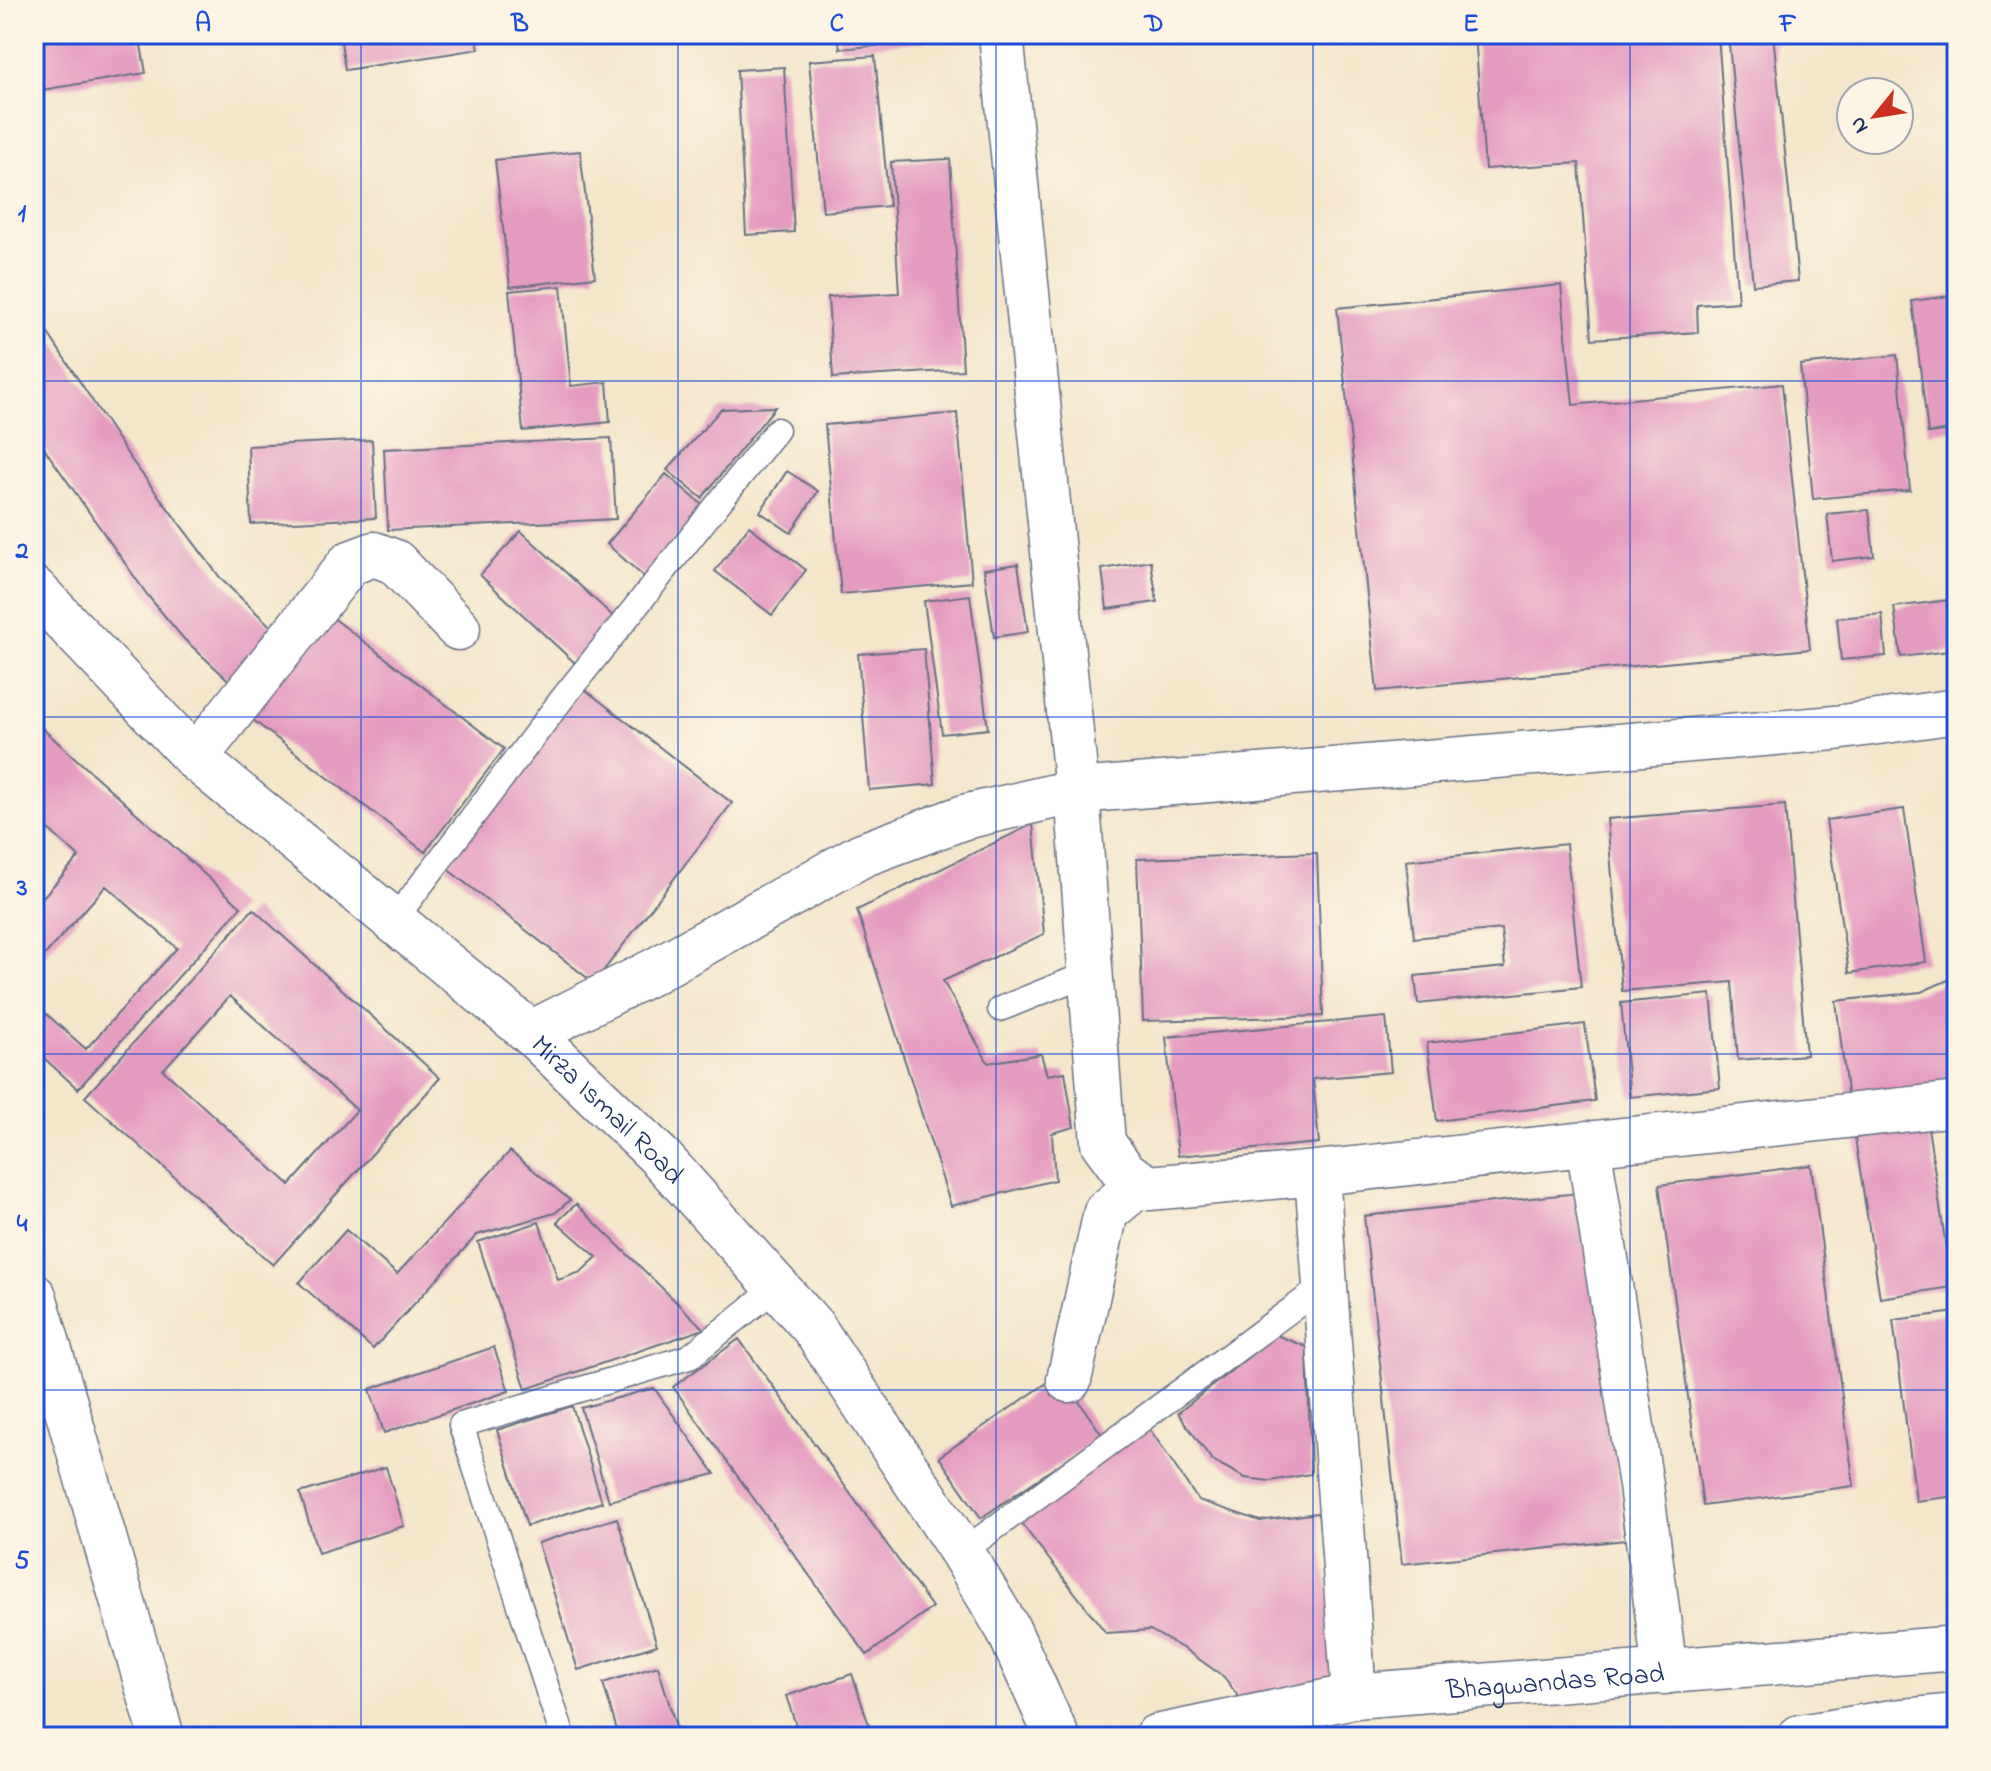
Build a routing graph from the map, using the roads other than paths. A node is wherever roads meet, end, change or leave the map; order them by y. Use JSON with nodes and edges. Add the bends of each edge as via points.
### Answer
{"nodes":[{"id":1,"x":1001,"y":34,"type":"edge"},
{"id":2,"x":777,"y":430,"type":"dead end"},
{"id":3,"x":34,"y":589,"type":"edge"},
{"id":4,"x":458,"y":628,"type":"dead end"},
{"id":5,"x":1957,"y":711,"type":"edge"},
{"id":6,"x":195,"y":758,"type":"junction"},
{"id":7,"x":1077,"y":791,"type":"junction"},
{"id":8,"x":395,"y":919,"type":"junction"},
{"id":9,"x":1089,"y":973,"type":"junction"},
{"id":10,"x":1000,"y":1009,"type":"dead end"},
{"id":11,"x":531,"y":1033,"type":"junction"},
{"id":12,"x":1957,"y":1104,"type":"edge"},
{"id":13,"x":1588,"y":1143,"type":"junction"},
{"id":14,"x":1317,"y":1173,"type":"junction"},
{"id":15,"x":1141,"y":1183,"type":"junction"},
{"id":16,"x":1326,"y":1284,"type":"junction"},
{"id":17,"x":777,"y":1287,"type":"junction"},
{"id":18,"x":34,"y":1296,"type":"edge"},
{"id":19,"x":1069,"y":1380,"type":"dead end"},
{"id":20,"x":962,"y":1552,"type":"junction"},
{"id":21,"x":1957,"y":1648,"type":"edge"},
{"id":22,"x":1665,"y":1672,"type":"junction"},
{"id":23,"x":1354,"y":1696,"type":"junction"},
{"id":24,"x":1957,"y":1716,"type":"edge"},
{"id":25,"x":1894,"y":1730,"type":"edge"},
{"id":26,"x":162,"y":1737,"type":"edge"},
{"id":27,"x":563,"y":1737,"type":"edge"},
{"id":28,"x":1057,"y":1737,"type":"edge"},
{"id":29,"x":1156,"y":1737,"type":"edge"},
{"id":30,"x":1800,"y":1737,"type":"edge"}],
"edges":[{"from":1,"to":7,"type":"main road"},
{"from":2,"to":8,"type":"lane"},
{"from":3,"to":6,"type":"main road","name":"Mirza Ismail Road"},
{"from":4,"to":6,"type":"main road","via":[[395,562],[374,554],[350,563]]},
{"from":5,"to":7,"type":"main road","via":[[1835,728]]},
{"from":6,"to":8,"type":"main road","name":"Mirza Ismail Road"},
{"from":7,"to":9,"type":"main road"},
{"from":7,"to":11,"type":"main road","via":[[964,817],[862,855]]},
{"from":8,"to":11,"type":"main road","name":"Mirza Ismail Road"},
{"from":9,"to":10,"type":"lane"},
{"from":9,"to":15,"type":"main road","via":[[1103,1143],[1125,1173]]},
{"from":11,"to":17,"type":"main road","name":"Mirza Ismail Road","via":[[661,1158]]},
{"from":12,"to":13,"type":"main road"},
{"from":13,"to":14,"type":"main road"},
{"from":13,"to":22,"type":"main road"},
{"from":14,"to":15,"type":"main road","via":[[1149,1188]]},
{"from":14,"to":16,"type":"main road"},
{"from":15,"to":19,"type":"main road","via":[[1106,1212]]},
{"from":16,"to":20,"type":"lane"},
{"from":16,"to":23,"type":"main road"},
{"from":17,"to":20,"type":"main road","name":"Mirza Ismail Road","via":[[813,1327]]},
{"from":17,"to":27,"type":"lane","via":[[689,1357],[461,1425]]},
{"from":18,"to":26,"type":"main road"},
{"from":20,"to":28,"type":"main road","name":"Mirza Ismail Road","via":[[1008,1629]]},
{"from":21,"to":22,"type":"main road","name":"Bhagwandas Road"},
{"from":22,"to":23,"type":"main road","name":"Bhagwandas Road"},
{"from":23,"to":29,"type":"main road","name":"Bhagwandas Road"},
{"from":24,"to":25,"type":"main road"},
{"from":25,"to":30,"type":"main road"}]}
